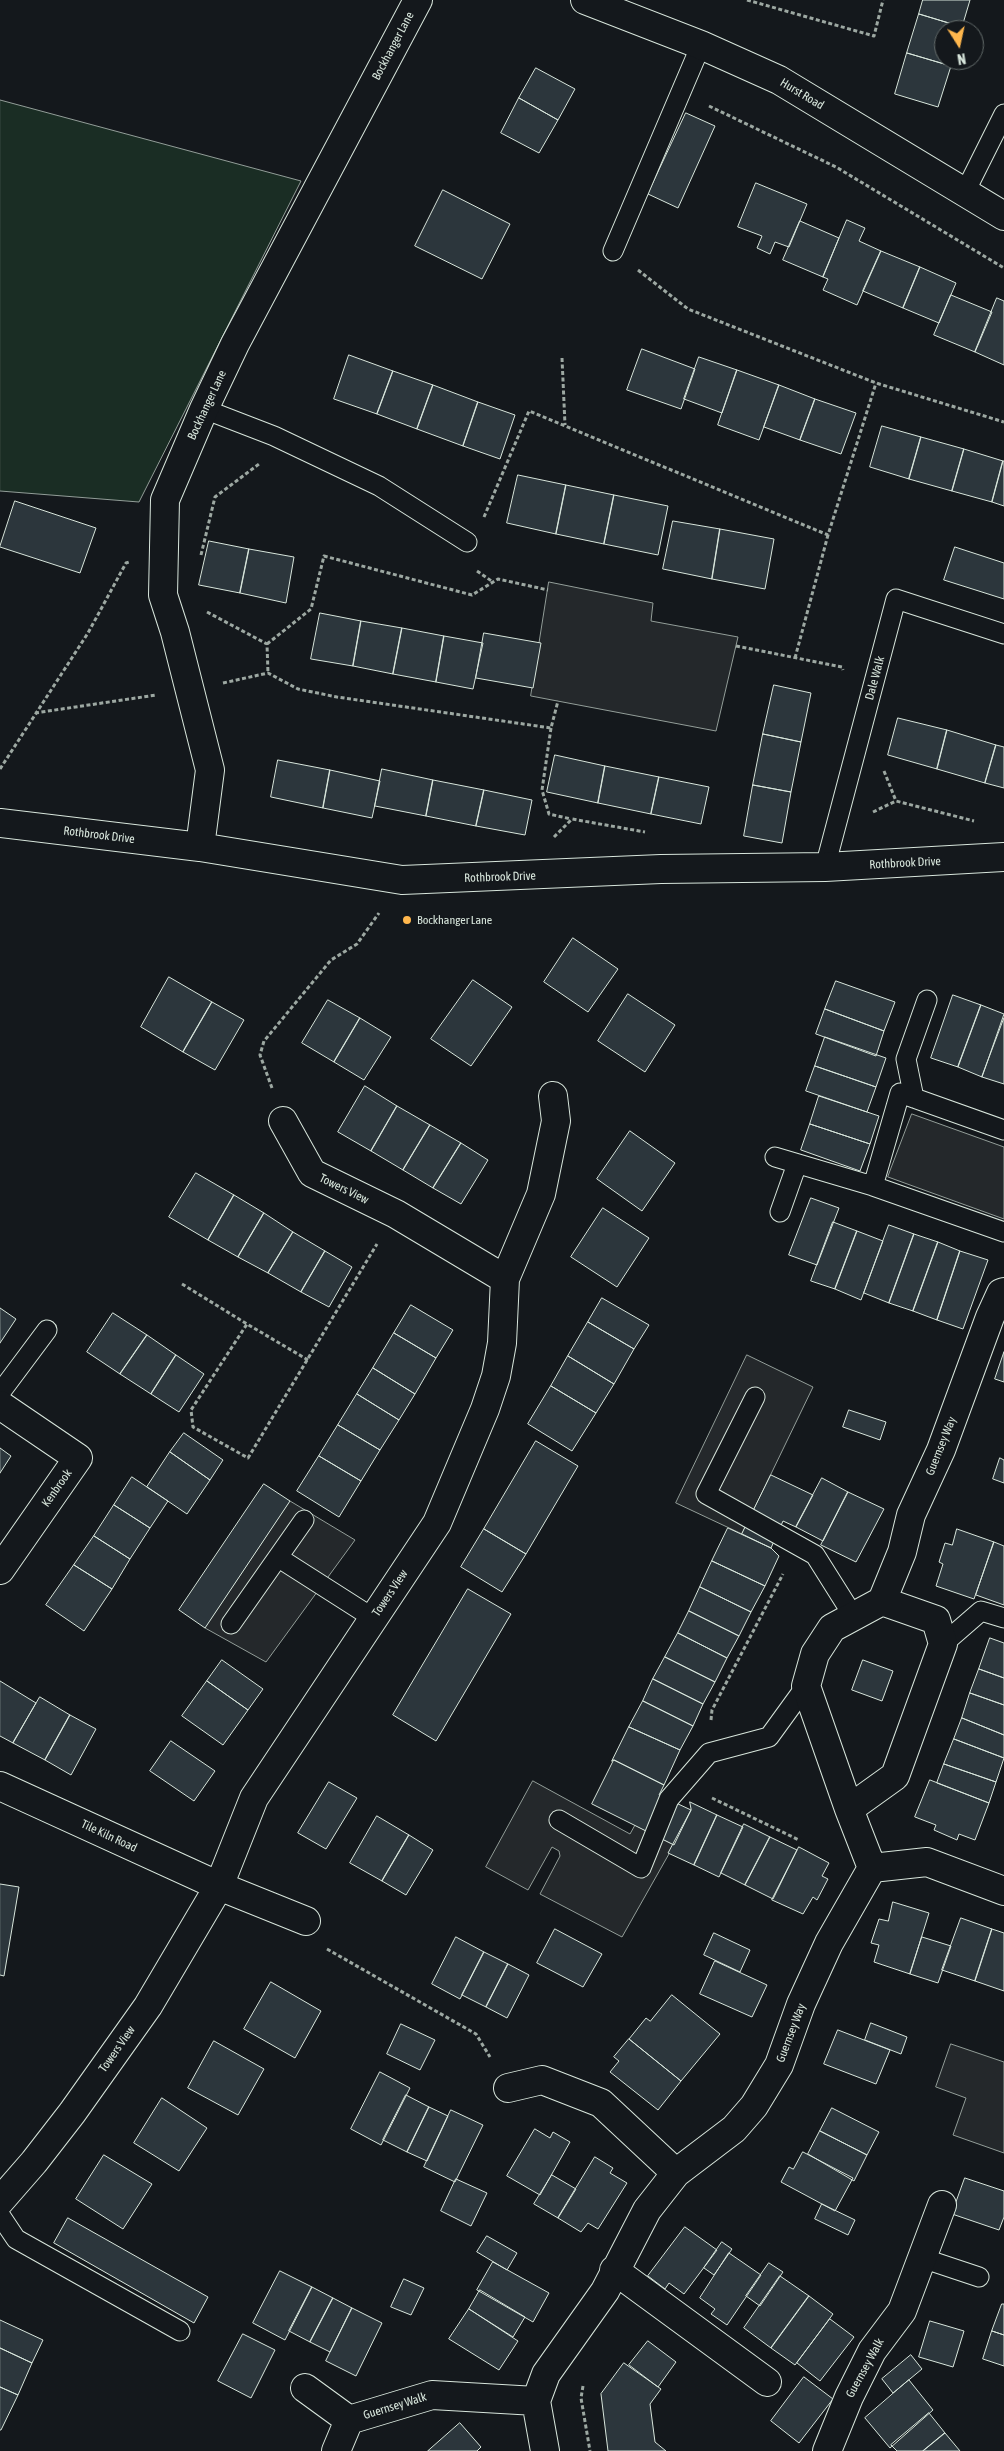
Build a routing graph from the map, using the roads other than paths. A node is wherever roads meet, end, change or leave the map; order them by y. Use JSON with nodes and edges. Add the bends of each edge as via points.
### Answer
{"nodes":[{"id":1,"x":418,"y":0,"type":"edge"},
{"id":2,"x":585,"y":0,"type":"edge"},
{"id":3,"x":701,"y":46,"type":"junction"},
{"id":4,"x":1004,"y":114,"type":"edge"},
{"id":5,"x":964,"y":192,"type":"junction"},
{"id":6,"x":1004,"y":216,"type":"edge"},
{"id":7,"x":613,"y":251,"type":"road end"},
{"id":8,"x":204,"y":409,"type":"junction"},
{"id":9,"x":467,"y":542,"type":"road end"},
{"id":10,"x":1004,"y":634,"type":"edge"},
{"id":11,"x":0,"y":823,"type":"edge"},
{"id":12,"x":200,"y":847,"type":"junction"},
{"id":13,"x":1004,"y":858,"type":"edge"},
{"id":14,"x":826,"y":867,"type":"junction"},
{"id":15,"x":927,"y":1000,"type":"dead end"},
{"id":16,"x":553,"y":1096,"type":"dead end"},
{"id":17,"x":914,"y":1098,"type":"junction"},
{"id":18,"x":283,"y":1121,"type":"dead end"},
{"id":19,"x":1004,"y":1130,"type":"edge"},
{"id":20,"x":775,"y":1157,"type":"dead end"},
{"id":21,"x":796,"y":1164,"type":"junction"},
{"id":22,"x":873,"y":1186,"type":"junction"},
{"id":23,"x":780,"y":1212,"type":"dead end"},
{"id":24,"x":1004,"y":1232,"type":"edge"},
{"id":25,"x":505,"y":1279,"type":"junction"},
{"id":26,"x":1004,"y":1292,"type":"edge"},
{"id":27,"x":47,"y":1330,"type":"dead end"},
{"id":28,"x":0,"y":1393,"type":"edge"},
{"id":29,"x":755,"y":1397,"type":"dead end"},
{"id":30,"x":0,"y":1405,"type":"edge"},
{"id":31,"x":304,"y":1520,"type":"dead end"},
{"id":32,"x":279,"y":1558,"type":"junction"},
{"id":33,"x":0,"y":1570,"type":"edge"},
{"id":34,"x":882,"y":1601,"type":"junction"},
{"id":35,"x":854,"y":1617,"type":"junction"},
{"id":36,"x":373,"y":1618,"type":"junction"},
{"id":37,"x":1004,"y":1618,"type":"edge"},
{"id":38,"x":231,"y":1624,"type":"dead end"},
{"id":39,"x":943,"y":1644,"type":"junction"},
{"id":40,"x":806,"y":1686,"type":"junction"},
{"id":41,"x":0,"y":1786,"type":"edge"},
{"id":42,"x":849,"y":1810,"type":"junction"},
{"id":43,"x":559,"y":1820,"type":"dead end"},
{"id":44,"x":872,"y":1868,"type":"junction"},
{"id":45,"x":219,"y":1886,"type":"junction"},
{"id":46,"x":1004,"y":1890,"type":"edge"},
{"id":47,"x":306,"y":1921,"type":"road end"},
{"id":48,"x":508,"y":2088,"type":"road end"},
{"id":49,"x":676,"y":2173,"type":"junction"},
{"id":50,"x":0,"y":2201,"type":"edge"},
{"id":51,"x":942,"y":2205,"type":"dead end"},
{"id":52,"x":0,"y":2215,"type":"edge"},
{"id":53,"x":922,"y":2258,"type":"junction"},
{"id":54,"x":614,"y":2270,"type":"junction"},
{"id":55,"x":979,"y":2277,"type":"dead end"},
{"id":56,"x":180,"y":2331,"type":"dead end"},
{"id":57,"x":767,"y":2382,"type":"dead end"},
{"id":58,"x":305,"y":2388,"type":"dead end"},
{"id":59,"x":536,"y":2401,"type":"junction"},
{"id":60,"x":349,"y":2420,"type":"junction"},
{"id":61,"x":336,"y":2451,"type":"edge"},
{"id":62,"x":545,"y":2451,"type":"edge"},
{"id":63,"x":827,"y":2451,"type":"edge"}],
"edges":[{"from":1,"to":8,"type":"street","name":"Bockhanger Lane"},
{"from":2,"to":3,"type":"street","name":"Hurst Road"},
{"from":3,"to":5,"type":"street","name":"Hurst Road","via":[[779,80]]},
{"from":3,"to":7,"type":"lane"},
{"from":4,"to":5,"type":"lane"},
{"from":5,"to":6,"type":"street","name":"Hurst Road"},
{"from":8,"to":9,"type":"lane","via":[[274,436],[379,486]]},
{"from":8,"to":12,"type":"street","name":"Bockhanger Lane","via":[[165,500],[163,595],[210,770]]},
{"from":10,"to":14,"type":"lane","name":"Dale Walk","via":[[896,599]]},
{"from":11,"to":12,"type":"street","name":"Rothbrook Drive"},
{"from":12,"to":14,"type":"street","name":"Rothbrook Drive","via":[[402,880],[661,869]]},
{"from":13,"to":14,"type":"street","name":"Rothbrook Drive"},
{"from":15,"to":17,"type":"lane","via":[[906,1059]]},
{"from":16,"to":25,"type":"street","name":"Towers View","via":[[556,1121],[541,1194]]},
{"from":17,"to":19,"type":"lane"},
{"from":17,"to":22,"type":"lane","via":[[900,1093]]},
{"from":18,"to":25,"type":"street","name":"Towers View","via":[[312,1173],[396,1214]]},
{"from":20,"to":21,"type":"lane"},
{"from":21,"to":22,"type":"lane"},
{"from":21,"to":23,"type":"lane"},
{"from":22,"to":24,"type":"lane"},
{"from":25,"to":36,"type":"street","name":"Towers View","via":[[502,1343],[485,1409],[437,1523]]},
{"from":26,"to":34,"type":"street","name":"Guernsey Way","via":[[990,1317],[941,1450],[911,1515],[902,1552]]},
{"from":27,"to":28,"type":"lane"},
{"from":29,"to":35,"type":"lane","via":[[706,1494],[815,1555]]},
{"from":30,"to":33,"type":"street","name":"Kenbrook","via":[[78,1458]]},
{"from":31,"to":32,"type":"lane"},
{"from":32,"to":36,"type":"lane"},
{"from":32,"to":38,"type":"lane"},
{"from":34,"to":35,"type":"street"},
{"from":34,"to":39,"type":"street","via":[[936,1620]]},
{"from":35,"to":40,"type":"street","via":[[832,1628],[815,1654]]},
{"from":36,"to":45,"type":"street","name":"Towers View","via":[[254,1798]]},
{"from":37,"to":39,"type":"lane","via":[[981,1612]]},
{"from":39,"to":42,"type":"street","via":[[896,1776]]},
{"from":40,"to":42,"type":"street"},
{"from":40,"to":43,"type":"lane","via":[[769,1737],[709,1753],[669,1799],[641,1868]]},
{"from":41,"to":45,"type":"street","name":"Tile Kiln Road"},
{"from":42,"to":44,"type":"street"},
{"from":44,"to":46,"type":"street","via":[[927,1862]]},
{"from":44,"to":49,"type":"street","name":"Guernsey Way","via":[[826,1951],[779,2065],[754,2106],[734,2129]]},
{"from":45,"to":47,"type":"street"},
{"from":45,"to":50,"type":"street","name":"Towers View","via":[[148,2006],[72,2113]]},
{"from":48,"to":49,"type":"street","via":[[542,2080],[601,2103]]},
{"from":49,"to":54,"type":"street","name":"Guernsey Way","via":[[647,2210]]},
{"from":51,"to":53,"type":"street","name":"Guernsey Walk"},
{"from":52,"to":56,"type":"lane","via":[[16,2239]]},
{"from":53,"to":55,"type":"lane"},
{"from":53,"to":63,"type":"street","name":"Guernsey Walk","via":[[902,2311],[872,2351]]},
{"from":54,"to":57,"type":"street"},
{"from":54,"to":59,"type":"street","name":"Guernsey Way","via":[[605,2292],[546,2374]]},
{"from":58,"to":60,"type":"street"},
{"from":59,"to":60,"type":"street","name":"Guernsey Walk","via":[[432,2395]]},
{"from":59,"to":62,"type":"street"},
{"from":60,"to":61,"type":"street","name":"Guernsey Walk"}]}
